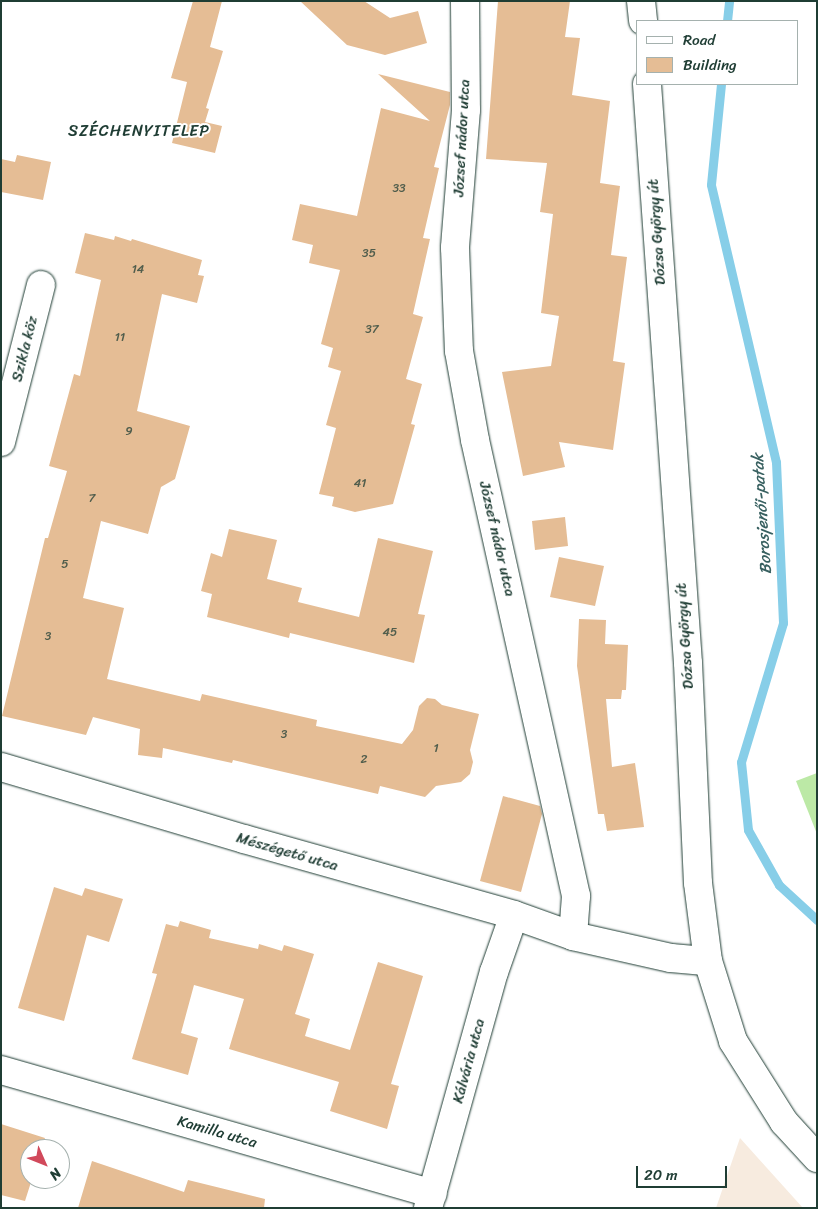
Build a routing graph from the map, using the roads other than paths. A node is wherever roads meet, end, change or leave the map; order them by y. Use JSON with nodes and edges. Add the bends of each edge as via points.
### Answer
{"nodes":[{"id":1,"x":465,"y":1,"type":"edge"},
{"id":2,"x":641,"y":1,"type":"edge"},
{"id":3,"x":643,"y":20,"type":"edge"},
{"id":4,"x":647,"y":85,"type":"edge"},
{"id":5,"x":41,"y":285,"type":"dead end"},
{"id":6,"x":1,"y":442,"type":"edge"},
{"id":7,"x":1,"y":767,"type":"edge"},
{"id":8,"x":514,"y":915,"type":"junction"},
{"id":9,"x":573,"y":936,"type":"junction"},
{"id":10,"x":708,"y":961,"type":"junction"},
{"id":11,"x":1,"y":1070,"type":"edge"},
{"id":12,"x":817,"y":1158,"type":"edge"},
{"id":13,"x":430,"y":1201,"type":"edge"}],
"edges":[{"from":1,"to":9,"type":"street","name":"József nádor utca","via":[[466,110],[455,248],[458,351],[576,896]]},
{"from":2,"to":3,"type":"street"},
{"from":4,"to":10,"type":"street","name":"Dózsa György út","via":[[688,663],[698,883]]},
{"from":5,"to":6,"type":"street","name":"Szikla köz"},
{"from":7,"to":8,"type":"street","name":"Mészégető utca","via":[[244,840]]},
{"from":8,"to":9,"type":"street","name":"Mészégető utca"},
{"from":8,"to":13,"type":"street","name":"Kálvária utca","via":[[494,972]]},
{"from":9,"to":10,"type":"street","via":[[671,958]]},
{"from":10,"to":12,"type":"street","name":"Dózsa György út","via":[[733,1041],[784,1122]]},
{"from":11,"to":13,"type":"street","name":"Kamilla utca"}]}
